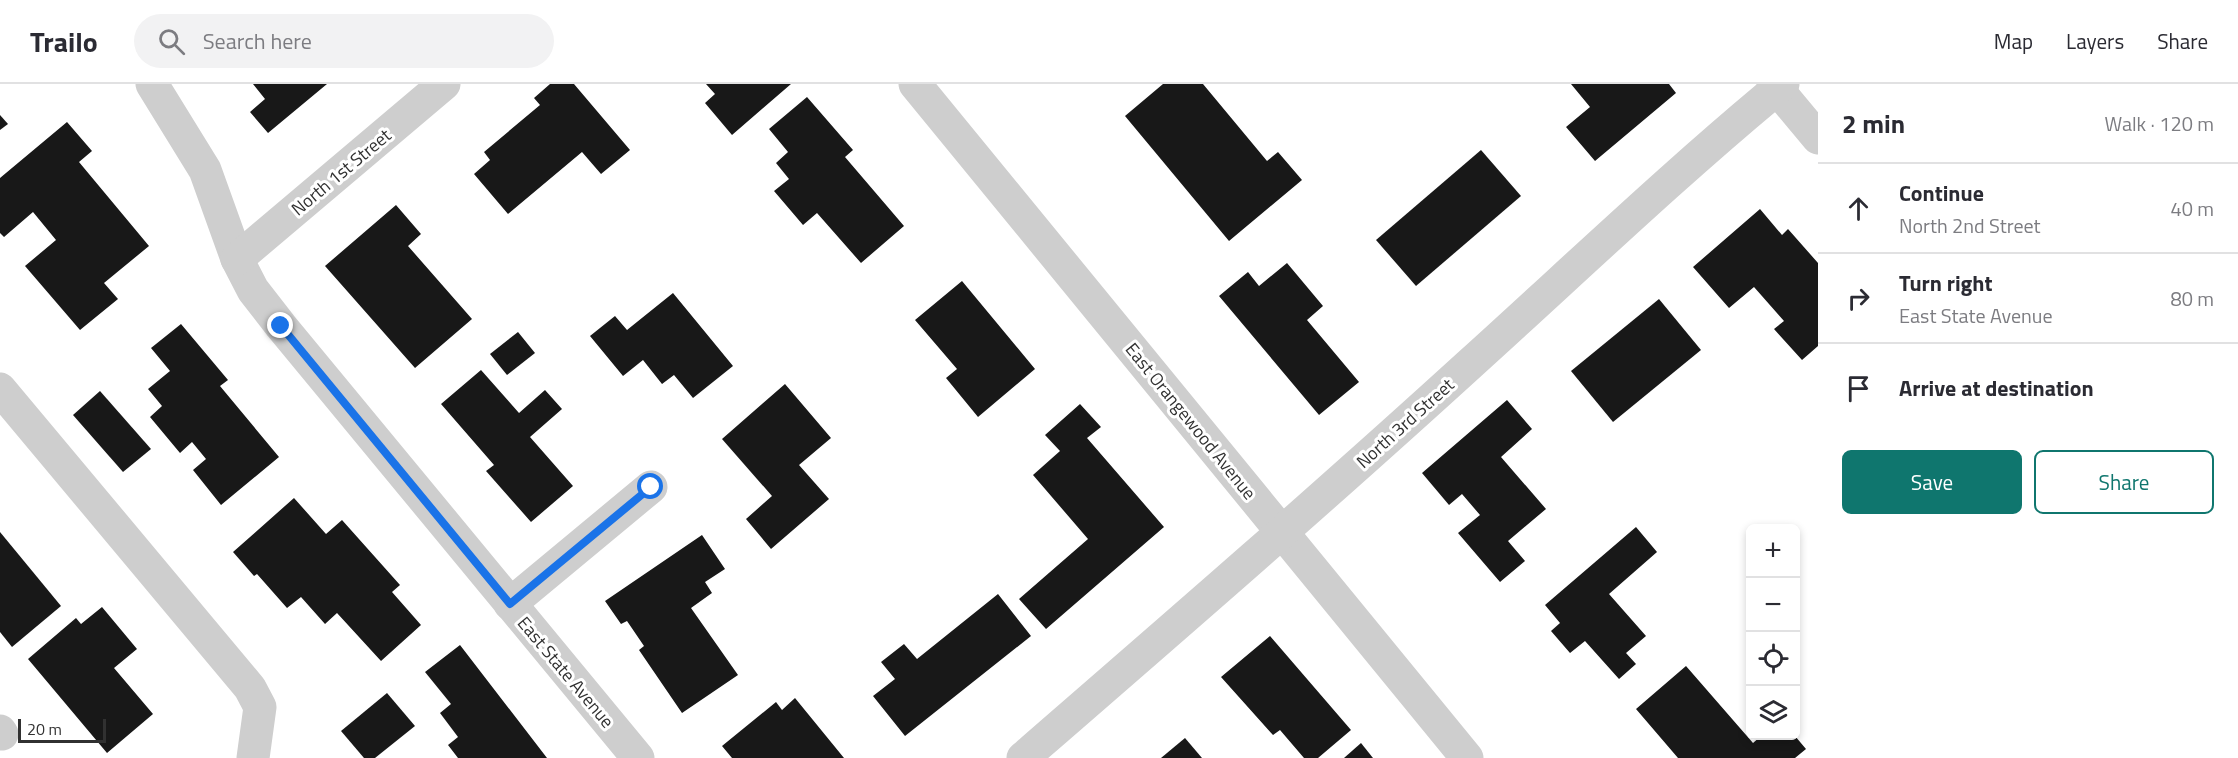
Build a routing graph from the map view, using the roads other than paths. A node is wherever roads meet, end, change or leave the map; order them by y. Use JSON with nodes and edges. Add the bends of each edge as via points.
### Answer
{"nodes":[{"id":1,"x":152,"y":84,"type":"edge"},
{"id":2,"x":444,"y":84,"type":"edge"},
{"id":3,"x":920,"y":85,"type":"edge"},
{"id":4,"x":1778,"y":86,"type":"edge"},
{"id":5,"x":1818,"y":138,"type":"edge"},
{"id":6,"x":237,"y":259,"type":"junction"},
{"id":7,"x":0,"y":388,"type":"edge"},
{"id":8,"x":651,"y":487,"type":"dead end"},
{"id":9,"x":1282,"y":533,"type":"junction"},
{"id":10,"x":510,"y":604,"type":"junction"},
{"id":11,"x":253,"y":758,"type":"edge"},
{"id":12,"x":638,"y":758,"type":"edge"},
{"id":13,"x":1023,"y":758,"type":"edge"},
{"id":14,"x":1467,"y":758,"type":"edge"}],
"edges":[{"from":1,"to":6,"type":"street","name":"East State Avenue","via":[[205,170]]},
{"from":2,"to":6,"type":"street","name":"North 1st Street"},
{"from":3,"to":9,"type":"street","name":"East Orangewood Avenue"},
{"from":4,"to":5,"type":"street"},
{"from":4,"to":9,"type":"street","name":"North 3rd Street"},
{"from":6,"to":10,"type":"street","name":"East State Avenue","via":[[253,290],[281,326]]},
{"from":7,"to":11,"type":"street","via":[[250,688],[260,707]]},
{"from":8,"to":10,"type":"street"},
{"from":9,"to":13,"type":"street","name":"North 3rd Street"},
{"from":9,"to":14,"type":"street","name":"East Orangewood Avenue"},
{"from":10,"to":12,"type":"street","name":"East State Avenue"}]}
